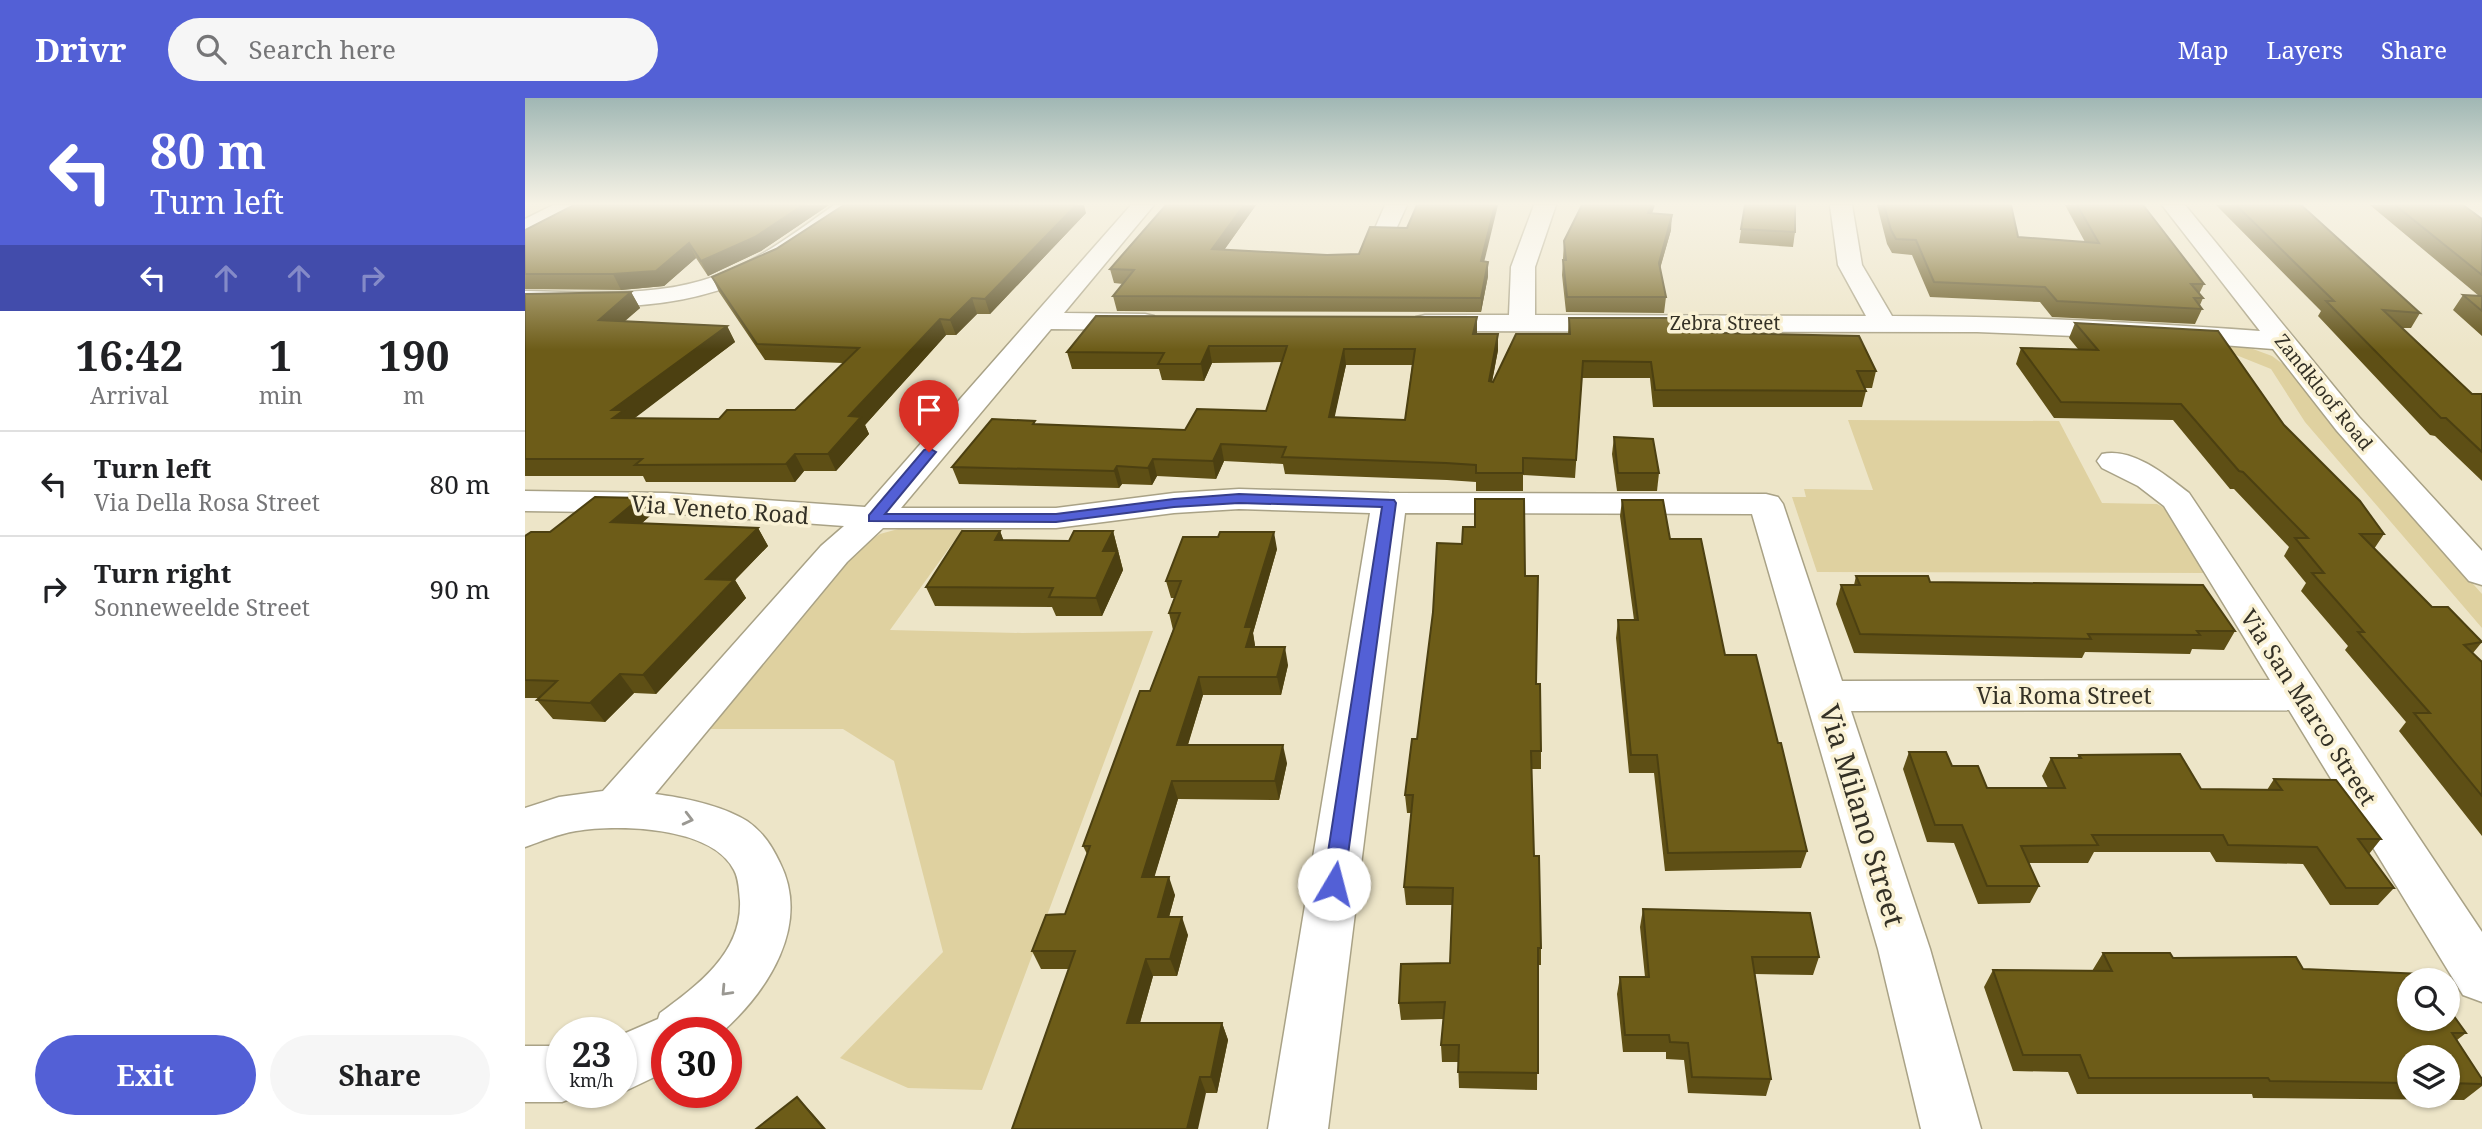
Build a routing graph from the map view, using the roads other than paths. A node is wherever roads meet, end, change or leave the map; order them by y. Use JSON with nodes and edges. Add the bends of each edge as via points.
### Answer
{"nodes":[{"id":1,"x":778,"y":253,"type":"edge"},
{"id":2,"x":1101,"y":253,"type":"edge"},
{"id":3,"x":1528,"y":253,"type":"edge"},
{"id":4,"x":1848,"y":253,"type":"edge"},
{"id":5,"x":2211,"y":253,"type":"edge"},
{"id":6,"x":525,"y":299,"type":"edge"},
{"id":7,"x":1042,"y":321,"type":"junction"},
{"id":8,"x":1165,"y":322,"type":"edge"},
{"id":9,"x":1399,"y":323,"type":"edge"},
{"id":10,"x":1522,"y":323,"type":"junction"},
{"id":11,"x":1883,"y":323,"type":"junction"},
{"id":12,"x":2281,"y":341,"type":"junction"},
{"id":13,"x":2113,"y":461,"type":"dead end"},
{"id":14,"x":1389,"y":503,"type":"junction"},
{"id":15,"x":1766,"y":504,"type":"joint"},
{"id":16,"x":534,"y":508,"type":"edge"},
{"id":17,"x":874,"y":518,"type":"junction"},
{"id":18,"x":2482,"y":573,"type":"edge"},
{"id":19,"x":2302,"y":695,"type":"junction"},
{"id":20,"x":1826,"y":696,"type":"junction"},
{"id":21,"x":615,"y":808,"type":"junction"},
{"id":22,"x":525,"y":828,"type":"edge"},
{"id":23,"x":2482,"y":978,"type":"edge"},
{"id":24,"x":700,"y":1017,"type":"edge"},
{"id":25,"x":525,"y":1074,"type":"edge"},
{"id":26,"x":546,"y":1074,"type":"edge"},
{"id":27,"x":1298,"y":1129,"type":"edge"},
{"id":28,"x":1951,"y":1129,"type":"edge"}],
"edges":[{"from":1,"to":6,"type":"street","via":[[713,285],[653,298]]},
{"from":2,"to":7,"type":"street"},
{"from":3,"to":10,"type":"street","via":[[1523,267]]},
{"from":4,"to":11,"type":"street","via":[[1850,265]]},
{"from":5,"to":12,"type":"street","name":"Zandkloof Road"},
{"from":7,"to":8,"type":"street"},
{"from":7,"to":17,"type":"street"},
{"from":9,"to":10,"type":"street","name":"Zebra Street"},
{"from":10,"to":11,"type":"street","name":"Zebra Street"},
{"from":11,"to":12,"type":"street","name":"Zebra Street","via":[[2091,328]]},
{"from":12,"to":18,"type":"street","name":"Zandkloof Road","via":[[2348,424]]},
{"from":13,"to":19,"type":"street","name":"Via San Marco Street","via":[[2150,479],[2177,500]]},
{"from":14,"to":15,"type":"street","name":"Via Veneto Road"},
{"from":14,"to":17,"type":"street","name":"Via Veneto Road","via":[[1239,499],[1056,518]]},
{"from":14,"to":27,"type":"street"},
{"from":15,"to":20,"type":"street","name":"Via Milano Street"},
{"from":16,"to":17,"type":"street","name":"Via Veneto Road","via":[[667,503]]},
{"from":17,"to":21,"type":"street","via":[[834,554]]},
{"from":19,"to":20,"type":"street","name":"Via Roma Street"},
{"from":19,"to":23,"type":"street","name":"Via San Marco Street"},
{"from":20,"to":28,"type":"street","name":"Via Milano Street","via":[[1903,949]]},
{"from":21,"to":22,"type":"street","via":[[566,814]]},
{"from":21,"to":24,"type":"street","one_way":true,"via":[[651,811],[721,829],[754,855],[768,912],[762,940],[731,988]]},
{"from":25,"to":26,"type":"street"}]}
